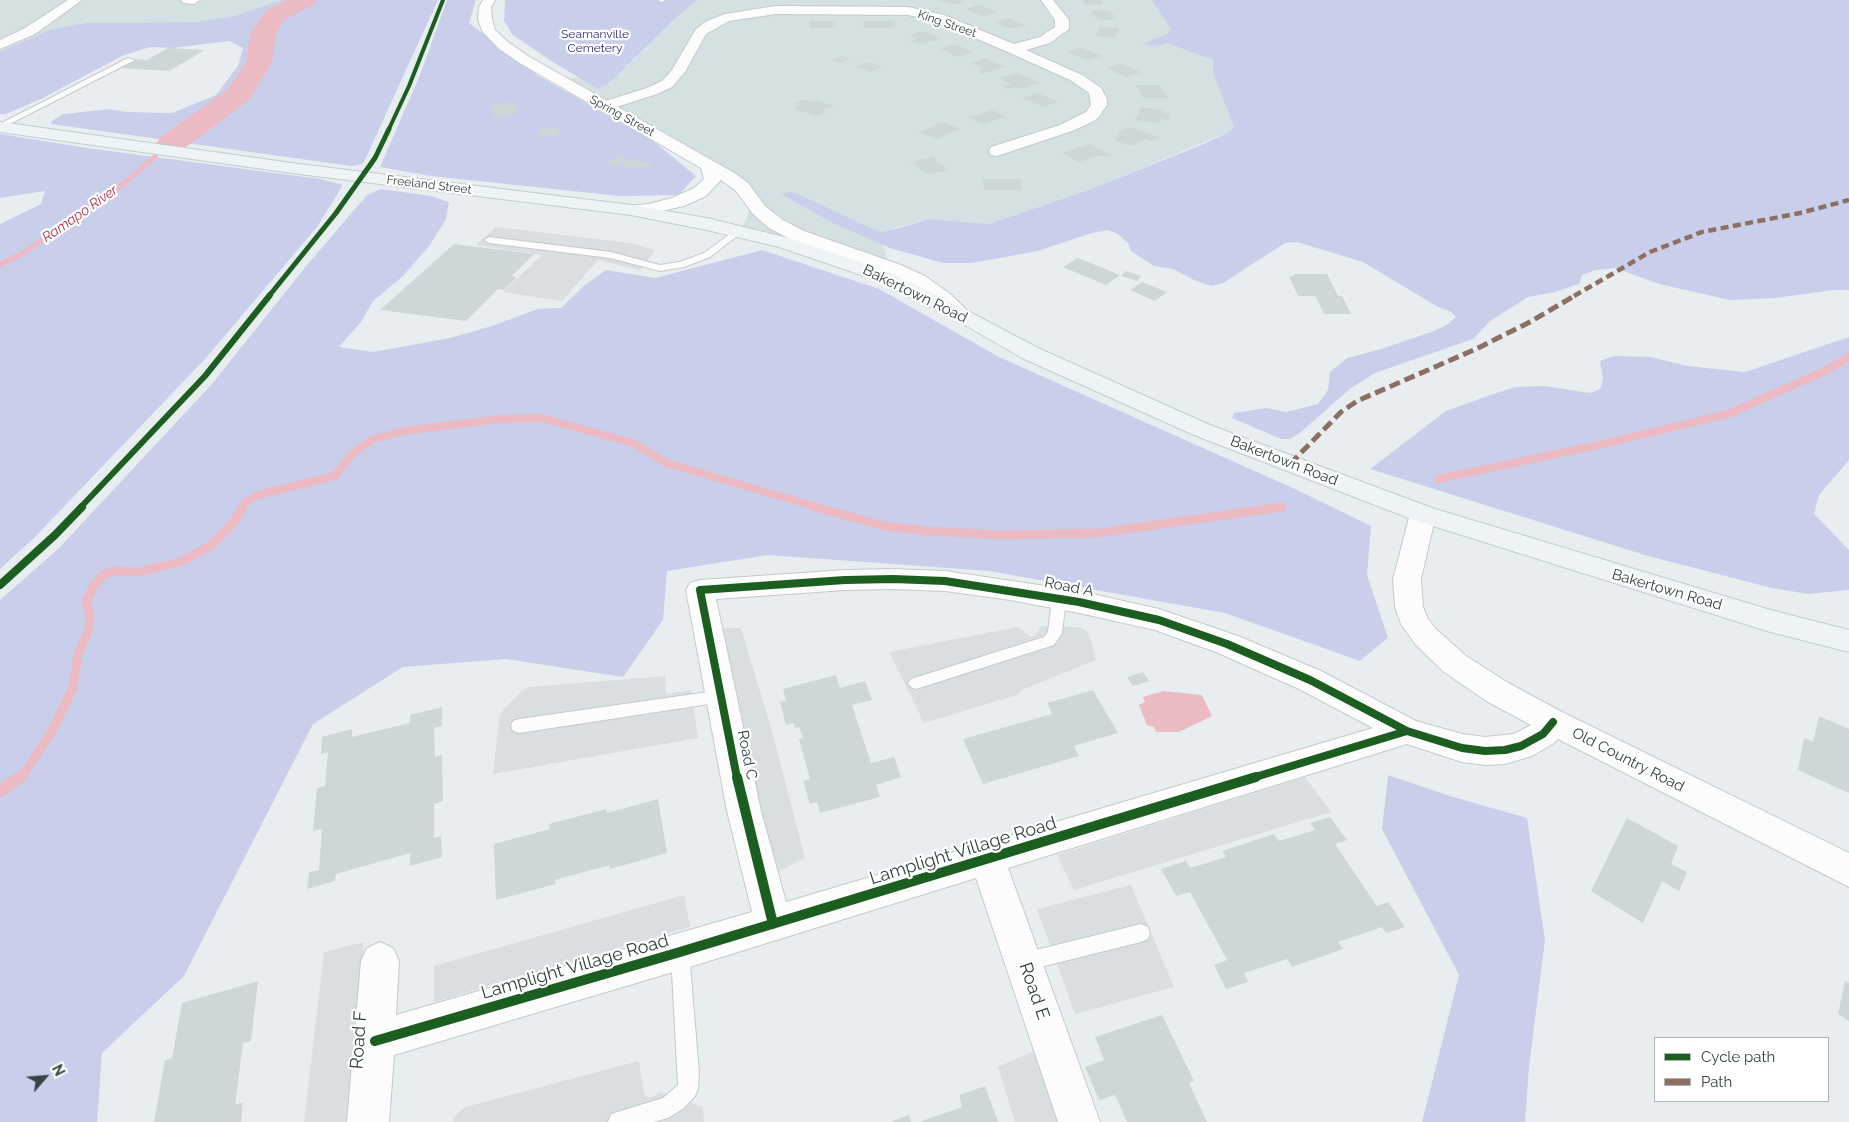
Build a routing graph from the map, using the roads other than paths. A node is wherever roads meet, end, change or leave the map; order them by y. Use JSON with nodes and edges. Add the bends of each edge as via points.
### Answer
{"nodes":[{"id":1,"x":65,"y":0,"type":"edge"},
{"id":2,"x":75,"y":0,"type":"edge"},
{"id":3,"x":86,"y":0,"type":"edge"},
{"id":4,"x":186,"y":0,"type":"edge"},
{"id":5,"x":194,"y":0,"type":"edge"},
{"id":6,"x":489,"y":0,"type":"edge"},
{"id":7,"x":1047,"y":0,"type":"edge"},
{"id":8,"x":856,"y":5,"type":"edge"},
{"id":9,"x":0,"y":45,"type":"edge"},
{"id":10,"x":1013,"y":49,"type":"junction"},
{"id":11,"x":131,"y":60,"type":"dead end"},
{"id":12,"x":604,"y":106,"type":"junction"},
{"id":13,"x":0,"y":127,"type":"edge"},
{"id":14,"x":997,"y":151,"type":"dead end"},
{"id":15,"x":707,"y":164,"type":"junction"},
{"id":16,"x":751,"y":200,"type":"junction"},
{"id":17,"x":631,"y":210,"type":"junction"},
{"id":18,"x":738,"y":231,"type":"junction"},
{"id":19,"x":489,"y":240,"type":"dead end"},
{"id":20,"x":963,"y":316,"type":"junction"},
{"id":21,"x":1423,"y":514,"type":"junction"},
{"id":22,"x":700,"y":590,"type":"joint"},
{"id":23,"x":1059,"y":598,"type":"junction"},
{"id":24,"x":1849,"y":642,"type":"edge"},
{"id":25,"x":916,"y":683,"type":"dead end"},
{"id":26,"x":722,"y":696,"type":"junction"},
{"id":27,"x":1553,"y":722,"type":"junction"},
{"id":28,"x":520,"y":726,"type":"dead end"},
{"id":29,"x":1407,"y":731,"type":"junction"},
{"id":30,"x":988,"y":860,"type":"junction"},
{"id":31,"x":1849,"y":871,"type":"edge"},
{"id":32,"x":773,"y":924,"type":"junction"},
{"id":33,"x":1141,"y":933,"type":"dead end"},
{"id":34,"x":680,"y":952,"type":"junction"},
{"id":35,"x":380,"y":961,"type":"dead end"},
{"id":36,"x":1024,"y":962,"type":"junction"},
{"id":37,"x":375,"y":1041,"type":"junction"},
{"id":38,"x":368,"y":1122,"type":"edge"},
{"id":39,"x":619,"y":1122,"type":"edge"},
{"id":40,"x":1079,"y":1122,"type":"edge"}],
"edges":[{"from":1,"to":2,"type":"street"},
{"from":2,"to":3,"type":"street"},
{"from":2,"to":9,"type":"street","via":[[30,31]]},
{"from":4,"to":5,"type":"street"},
{"from":6,"to":12,"type":"street","name":"Spring Street","via":[[485,19],[489,31],[503,45]]},
{"from":7,"to":10,"type":"street","via":[[1062,20],[1062,29],[1045,40]]},
{"from":8,"to":10,"type":"street","name":"King Street","via":[[928,15]]},
{"from":8,"to":12,"type":"street","name":"King Street","via":[[763,11],[719,20],[702,32],[668,84]]},
{"from":10,"to":14,"type":"street","name":"King Street","via":[[1084,82],[1096,92],[1099,105],[1092,115],[1077,124]]},
{"from":11,"to":13,"type":"lane"},
{"from":12,"to":15,"type":"street","name":"Spring Street"},
{"from":13,"to":17,"type":"main road","name":"Freeland Street","via":[[299,169]]},
{"from":15,"to":16,"type":"street","name":"Spring Street","via":[[742,187]]},
{"from":15,"to":17,"type":"street","via":[[713,180],[700,192],[678,202]]},
{"from":16,"to":18,"type":"street","via":[[746,220]]},
{"from":16,"to":20,"type":"street","name":"Spring Street","via":[[767,218],[797,235],[918,280]]},
{"from":17,"to":18,"type":"main road","name":"Freeland Street"},
{"from":18,"to":19,"type":"lane","via":[[707,255],[681,265],[660,268],[611,255]]},
{"from":18,"to":20,"type":"main road","name":"Bakertown Road","via":[[857,266]]},
{"from":20,"to":21,"type":"main road","name":"Bakertown Road","via":[[1030,353],[1202,430]]},
{"from":21,"to":24,"type":"main road","name":"Bakertown Road","via":[[1632,580]]},
{"from":21,"to":27,"type":"street","name":"Old Country Road","via":[[1407,579],[1409,606],[1416,624],[1455,664],[1499,693]]},
{"from":22,"to":23,"type":"street","name":"Road A","via":[[893,579],[945,581]]},
{"from":22,"to":26,"type":"street","name":"Road C"},
{"from":23,"to":25,"type":"lane","via":[[1055,634],[1049,641]]},
{"from":23,"to":29,"type":"street","name":"Road A","via":[[1159,620],[1228,644],[1310,680]]},
{"from":26,"to":28,"type":"lane"},
{"from":26,"to":32,"type":"street","name":"Road C","via":[[744,811]]},
{"from":27,"to":29,"type":"street","via":[[1543,734],[1521,746],[1505,750],[1462,748]]},
{"from":27,"to":31,"type":"street","name":"Old Country Road"},
{"from":29,"to":30,"type":"street","name":"Lamplight Village Road"},
{"from":30,"to":32,"type":"street","name":"Lamplight Village Road"},
{"from":30,"to":36,"type":"street","name":"Road E"},
{"from":32,"to":34,"type":"street","name":"Lamplight Village Road"},
{"from":33,"to":36,"type":"lane"},
{"from":34,"to":37,"type":"street","name":"Lamplight Village Road"},
{"from":34,"to":39,"type":"lane","via":[[688,1089],[668,1107]]},
{"from":35,"to":37,"type":"street","name":"Road F"},
{"from":36,"to":40,"type":"street","name":"Road E"},
{"from":37,"to":38,"type":"street","name":"Road F"}]}
